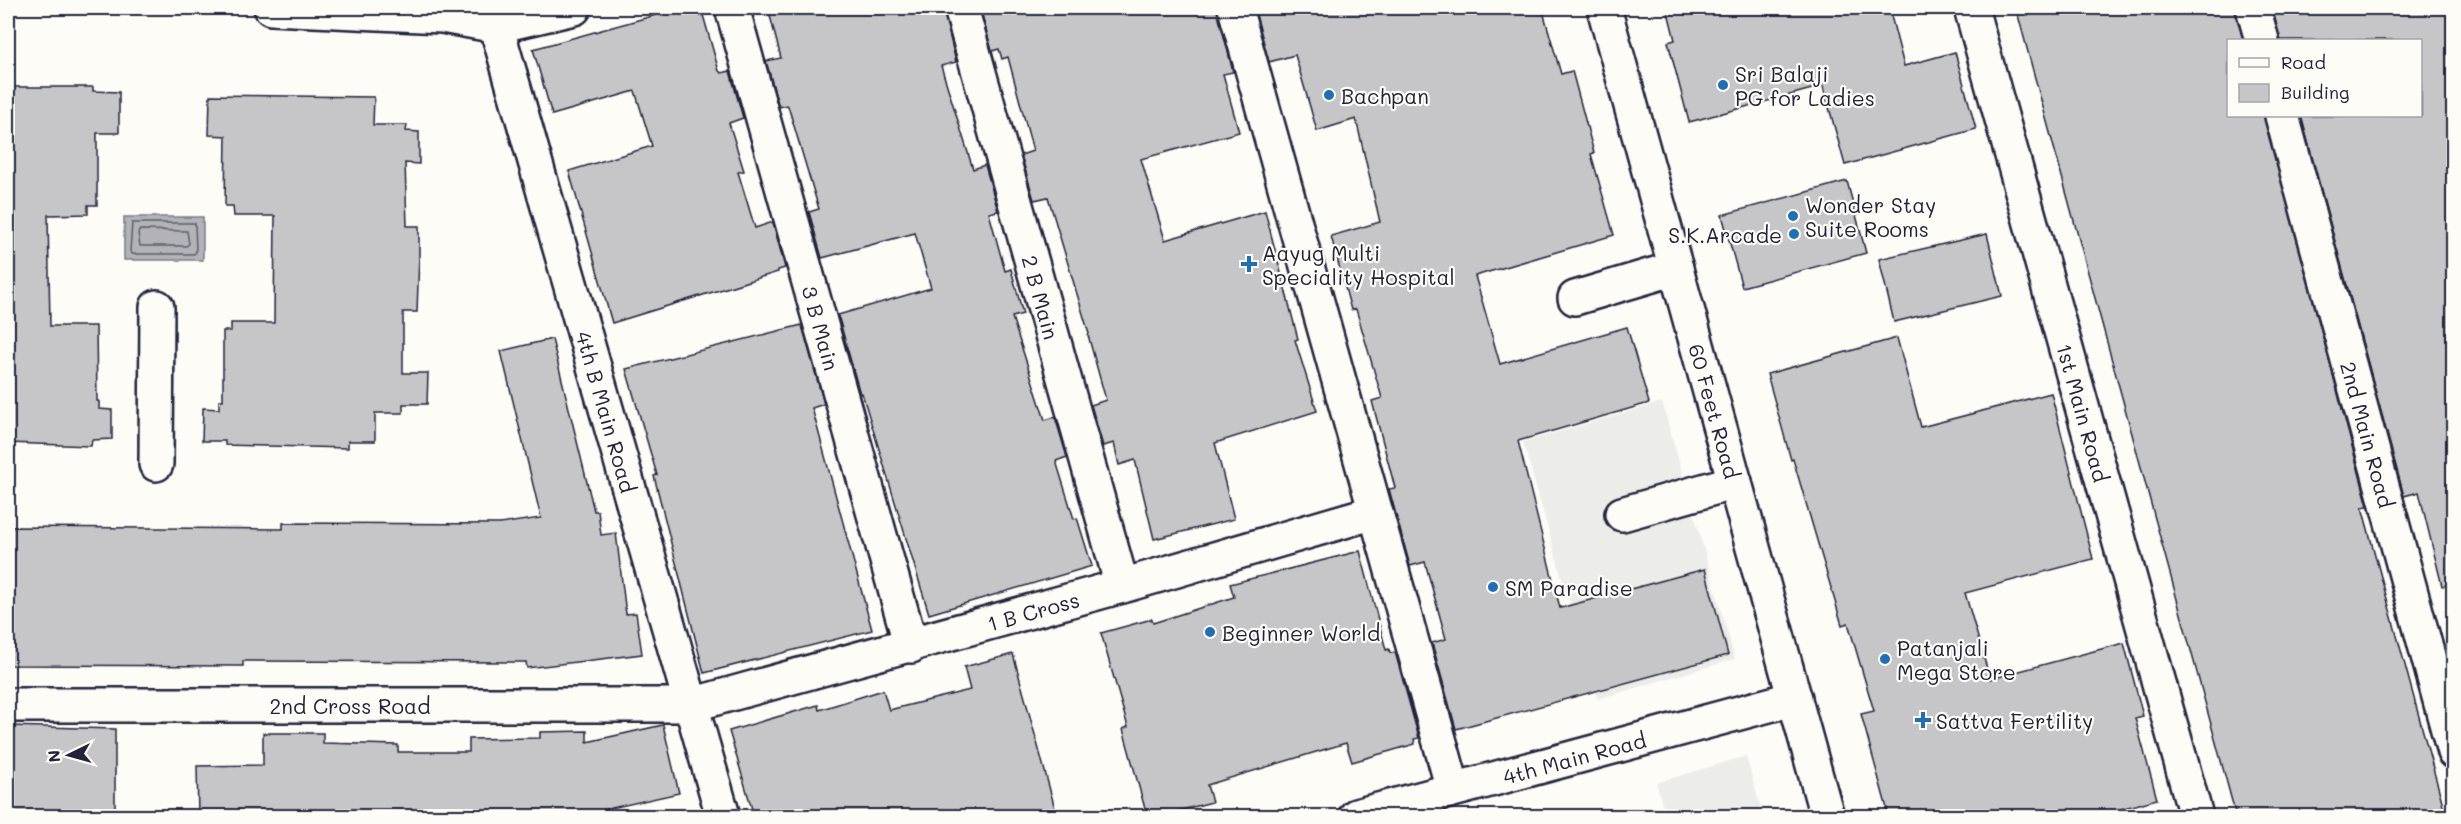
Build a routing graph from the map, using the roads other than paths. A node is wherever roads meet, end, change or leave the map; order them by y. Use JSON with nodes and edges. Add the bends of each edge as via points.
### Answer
{"nodes":[{"id":1,"x":271,"y":8,"type":"edge"},
{"id":2,"x":574,"y":8,"type":"edge"},
{"id":3,"x":732,"y":8,"type":"edge"},
{"id":4,"x":961,"y":8,"type":"edge"},
{"id":5,"x":1234,"y":8,"type":"edge"},
{"id":6,"x":1604,"y":8,"type":"edge"},
{"id":7,"x":1971,"y":8,"type":"edge"},
{"id":8,"x":2253,"y":8,"type":"edge"},
{"id":9,"x":494,"y":17,"type":"edge"},
{"id":10,"x":2262,"y":39,"type":"edge"},
{"id":11,"x":2282,"y":117,"type":"edge"},
{"id":12,"x":1676,"y":268,"type":"junction"},
{"id":13,"x":1575,"y":298,"type":"dead end"},
{"id":14,"x":157,"y":307,"type":"dead end"},
{"id":15,"x":156,"y":464,"type":"dead end"},
{"id":16,"x":1736,"y":482,"type":"junction"},
{"id":17,"x":1375,"y":512,"type":"junction"},
{"id":18,"x":1622,"y":514,"type":"dead end"},
{"id":19,"x":1122,"y":586,"type":"junction"},
{"id":20,"x":911,"y":646,"type":"junction"},
{"id":21,"x":1795,"y":698,"type":"junction"},
{"id":22,"x":8,"y":705,"type":"edge"},
{"id":23,"x":691,"y":705,"type":"junction"},
{"id":24,"x":2454,"y":752,"type":"edge"},
{"id":25,"x":1453,"y":789,"type":"junction"},
{"id":26,"x":723,"y":816,"type":"edge"},
{"id":27,"x":1356,"y":816,"type":"edge"},
{"id":28,"x":1827,"y":816,"type":"edge"},
{"id":29,"x":2196,"y":816,"type":"edge"}],
"edges":[{"from":1,"to":9,"type":"street"},
{"from":2,"to":9,"type":"street"},
{"from":3,"to":20,"type":"street","name":"3 B Main"},
{"from":4,"to":19,"type":"street","name":"2 B Main"},
{"from":5,"to":17,"type":"street"},
{"from":6,"to":12,"type":"street","name":"60 Feet Road"},
{"from":7,"to":29,"type":"street","name":"1st Main Road"},
{"from":8,"to":10,"type":"street"},
{"from":9,"to":23,"type":"street","name":"4th B Main Road"},
{"from":11,"to":24,"type":"street","name":"2nd Main Road"},
{"from":12,"to":13,"type":"street"},
{"from":12,"to":16,"type":"street","name":"60 Feet Road"},
{"from":14,"to":15,"type":"street"},
{"from":16,"to":18,"type":"street"},
{"from":16,"to":21,"type":"street","name":"60 Feet Road"},
{"from":17,"to":19,"type":"street","name":"1 B Cross"},
{"from":17,"to":25,"type":"street"},
{"from":19,"to":20,"type":"street","name":"1 B Cross"},
{"from":20,"to":23,"type":"street","name":"1 B Cross"},
{"from":21,"to":25,"type":"street","name":"4th Main Road"},
{"from":21,"to":28,"type":"street","name":"60 Feet Road"},
{"from":22,"to":23,"type":"street","name":"2nd Cross Road"},
{"from":23,"to":26,"type":"street","name":"4th B Main Road"},
{"from":25,"to":27,"type":"street","name":"4th Main Road"}]}
